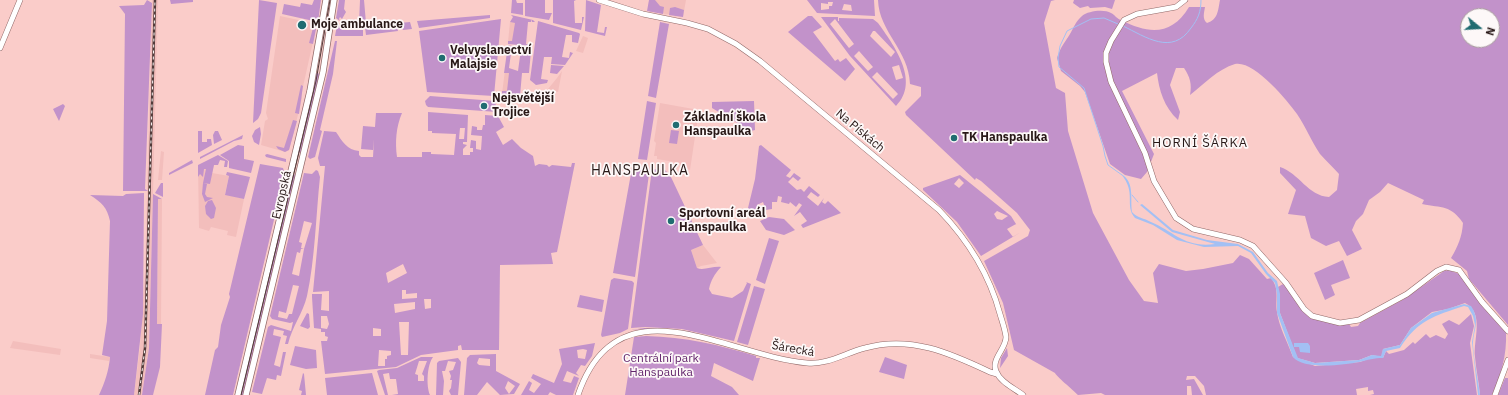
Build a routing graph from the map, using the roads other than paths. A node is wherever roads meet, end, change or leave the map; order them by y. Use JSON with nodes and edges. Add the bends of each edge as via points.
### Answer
{"nodes":[{"id":1,"x":20,"y":0,"type":"edge"},
{"id":2,"x":326,"y":0,"type":"edge"},
{"id":3,"x":334,"y":0,"type":"edge"},
{"id":4,"x":599,"y":0,"type":"edge"},
{"id":5,"x":1186,"y":0,"type":"edge"},
{"id":6,"x":0,"y":48,"type":"edge"},
{"id":7,"x":1508,"y":331,"type":"edge"},
{"id":8,"x":1508,"y":360,"type":"edge"},
{"id":9,"x":997,"y":374,"type":"junction"},
{"id":10,"x":238,"y":395,"type":"edge"},
{"id":11,"x":246,"y":395,"type":"edge"},
{"id":12,"x":578,"y":395,"type":"edge"},
{"id":13,"x":1023,"y":395,"type":"edge"},
{"id":14,"x":1495,"y":395,"type":"edge"}],
"edges":[{"from":1,"to":6,"type":"street"},
{"from":2,"to":10,"type":"main road","name":"Evropská","via":[[309,97]]},
{"from":3,"to":11,"type":"main road","name":"Evropská","via":[[324,72]]},
{"from":4,"to":9,"type":"street","name":"Na Pískách","via":[[643,14],[695,25],[736,44],[760,61],[939,210],[971,248],[992,289],[1006,338],[995,363]]},
{"from":5,"to":7,"type":"street","via":[[1176,7],[1137,14],[1124,20],[1106,54],[1111,82],[1145,153],[1159,191],[1171,212],[1192,229],[1240,240],[1253,246],[1312,316],[1340,323],[1359,320],[1407,294],[1446,267],[1459,270],[1482,302]]},
{"from":8,"to":14,"type":"street"},
{"from":9,"to":12,"type":"street","name":"Šárecká","via":[[948,353],[906,343],[887,343],[865,348],[814,364],[782,359],[694,336],[645,332],[627,334],[615,341],[589,368]]},
{"from":9,"to":13,"type":"street","name":"Šárecká"}]}
